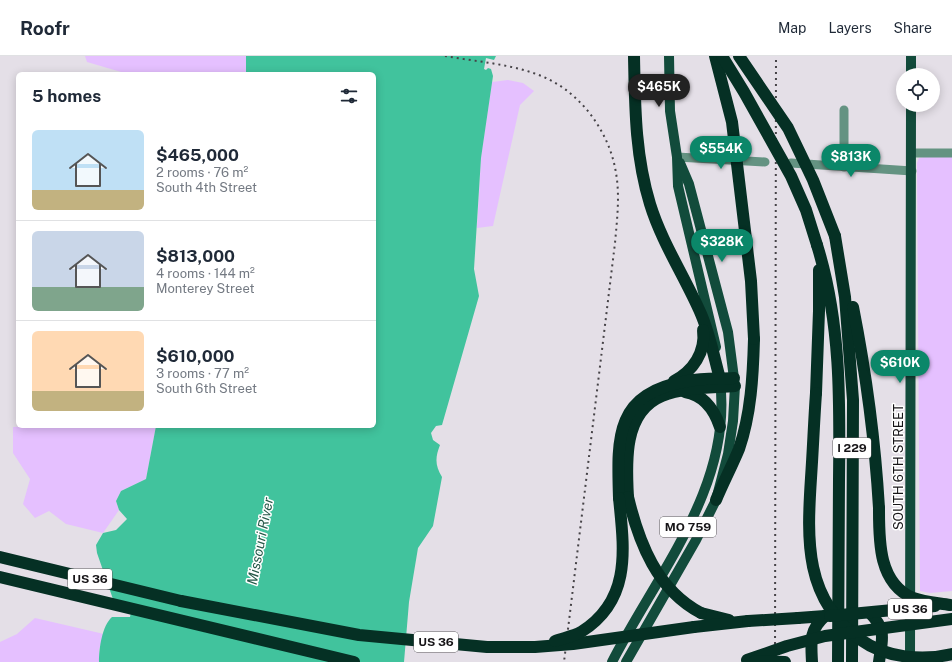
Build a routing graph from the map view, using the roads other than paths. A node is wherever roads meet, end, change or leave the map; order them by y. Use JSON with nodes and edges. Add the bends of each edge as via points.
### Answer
{"nodes":[{"id":1,"x":634,"y":56,"type":"edge"},
{"id":2,"x":669,"y":56,"type":"edge"},
{"id":3,"x":715,"y":56,"type":"edge"},
{"id":4,"x":722,"y":56,"type":"edge"},
{"id":5,"x":739,"y":56,"type":"edge"},
{"id":6,"x":912,"y":56,"type":"edge"},
{"id":7,"x":911,"y":68,"type":"edge"},
{"id":8,"x":844,"y":110,"type":"dead end"},
{"id":9,"x":911,"y":112,"type":"edge"},
{"id":10,"x":912,"y":153,"type":"junction"},
{"id":11,"x":952,"y":153,"type":"edge"},
{"id":12,"x":677,"y":157,"type":"junction"},
{"id":13,"x":765,"y":162,"type":"dead end"},
{"id":14,"x":791,"y":163,"type":"dead end"},
{"id":15,"x":844,"y":167,"type":"junction"},
{"id":16,"x":912,"y":171,"type":"junction"},
{"id":17,"x":834,"y":236,"type":"junction"},
{"id":18,"x":817,"y":245,"type":"junction"},
{"id":19,"x":702,"y":316,"type":"junction"},
{"id":20,"x":735,"y":382,"type":"junction"},
{"id":21,"x":720,"y":383,"type":"junction"},
{"id":22,"x":663,"y":387,"type":"junction"},
{"id":23,"x":680,"y":391,"type":"junction"},
{"id":24,"x":720,"y":427,"type":"junction"},
{"id":25,"x":624,"y":497,"type":"junction"},
{"id":26,"x":716,"y":500,"type":"junction"},
{"id":27,"x":0,"y":557,"type":"edge"},
{"id":28,"x":0,"y":577,"type":"edge"},
{"id":29,"x":951,"y":605,"type":"edge"},
{"id":30,"x":870,"y":613,"type":"junction"},
{"id":31,"x":825,"y":616,"type":"junction"},
{"id":32,"x":952,"y":619,"type":"edge"},
{"id":33,"x":744,"y":622,"type":"junction"},
{"id":34,"x":882,"y":628,"type":"junction"},
{"id":35,"x":811,"y":640,"type":"junction"},
{"id":36,"x":535,"y":647,"type":"junction"},
{"id":37,"x":952,"y":654,"type":"edge"},
{"id":38,"x":746,"y":661,"type":"edge"},
{"id":39,"x":354,"y":662,"type":"edge"},
{"id":40,"x":612,"y":662,"type":"edge"},
{"id":41,"x":626,"y":662,"type":"edge"},
{"id":42,"x":785,"y":662,"type":"edge"},
{"id":43,"x":812,"y":662,"type":"edge"},
{"id":44,"x":838,"y":662,"type":"edge"},
{"id":45,"x":852,"y":662,"type":"edge"},
{"id":46,"x":879,"y":662,"type":"edge"},
{"id":47,"x":910,"y":662,"type":"edge"}],
"edges":[{"from":1,"to":19,"type":"highway","via":[[635,119],[639,158],[650,204],[672,257]]},
{"from":2,"to":12,"type":"main road","via":[[670,111]]},
{"from":3,"to":26,"type":"highway","bridge":true,"via":[[733,129],[751,281],[754,339],[746,425],[739,449]]},
{"from":4,"to":18,"type":"highway","number":"I 229","bridge":true,"via":[[791,176],[806,210]]},
{"from":5,"to":17,"type":"highway","number":"I 229","bridge":true,"via":[[788,128],[813,180]]},
{"from":6,"to":7,"type":"main road"},
{"from":8,"to":15,"type":"street"},
{"from":9,"to":10,"type":"main road","name":"SOUTH 6TH STREET"},
{"from":10,"to":11,"type":"street"},
{"from":10,"to":16,"type":"main road","name":"SOUTH 6TH STREET"},
{"from":12,"to":13,"type":"street"},
{"from":12,"to":20,"type":"main road","via":[[689,184],[728,332]]},
{"from":12,"to":21,"type":"main road","via":[[678,186],[716,338]]},
{"from":14,"to":15,"type":"street"},
{"from":15,"to":16,"type":"street"},
{"from":16,"to":47,"type":"main road","name":"SOUTH 6TH STREET"},
{"from":17,"to":29,"type":"highway","bridge":true,"via":[[850,293],[864,368],[877,469],[879,533],[886,570],[893,584],[903,593],[915,599]]},
{"from":17,"to":45,"type":"highway","number":"I 229","via":[[845,297],[853,400]]},
{"from":18,"to":37,"type":"highway","bridge":true,"via":[[819,311],[809,542],[816,583],[824,600],[841,624],[869,646],[888,653],[915,657]]},
{"from":18,"to":44,"type":"highway","number":"I 229","via":[[831,301],[840,402]]},
{"from":19,"to":21,"type":"highway"},
{"from":19,"to":22,"type":"highway","via":[[704,337],[701,352],[694,365],[684,376]]},
{"from":20,"to":21,"type":"highway"},
{"from":20,"to":26,"type":"main road","via":[[730,441]]},
{"from":21,"to":22,"type":"highway","via":[[689,380]]},
{"from":21,"to":23,"type":"highway"},
{"from":21,"to":24,"type":"main road","number":"MO 759"},
{"from":22,"to":25,"type":"highway","via":[[645,395],[627,416],[619,450]]},
{"from":23,"to":24,"type":"highway","via":[[693,393],[707,402],[716,414]]},
{"from":23,"to":25,"type":"highway","via":[[661,396],[647,406],[636,420],[629,440]]},
{"from":24,"to":40,"type":"main road","number":"MO 759","via":[[711,472],[691,522]]},
{"from":25,"to":33,"type":"highway","bridge":true,"via":[[638,535],[662,580],[683,602],[701,613],[722,620]]},
{"from":25,"to":36,"type":"highway","bridge":true,"via":[[623,567],[613,598],[599,617],[580,633]]},
{"from":26,"to":41,"type":"main road","number":"MO 759"},
{"from":27,"to":36,"type":"highway","number":"US 36","bridge":true,"via":[[181,601],[359,635],[487,647]]},
{"from":28,"to":39,"type":"highway","number":"US 36"},
{"from":29,"to":30,"type":"highway","number":"US 36","bridge":true},
{"from":30,"to":31,"type":"highway","number":"US 36","bridge":true},
{"from":30,"to":34,"type":"highway"},
{"from":31,"to":33,"type":"highway","number":"US 36","bridge":true},
{"from":31,"to":35,"type":"highway","via":[[815,626]]},
{"from":32,"to":34,"type":"highway","number":"US 36","bridge":true},
{"from":33,"to":36,"type":"highway","number":"US 36","bridge":true},
{"from":34,"to":35,"type":"highway","number":"US 36","bridge":true},
{"from":34,"to":46,"type":"highway"},
{"from":35,"to":38,"type":"highway","number":"US 36","bridge":true},
{"from":35,"to":43,"type":"highway"},
{"from":38,"to":42,"type":"highway","bridge":true}]}
